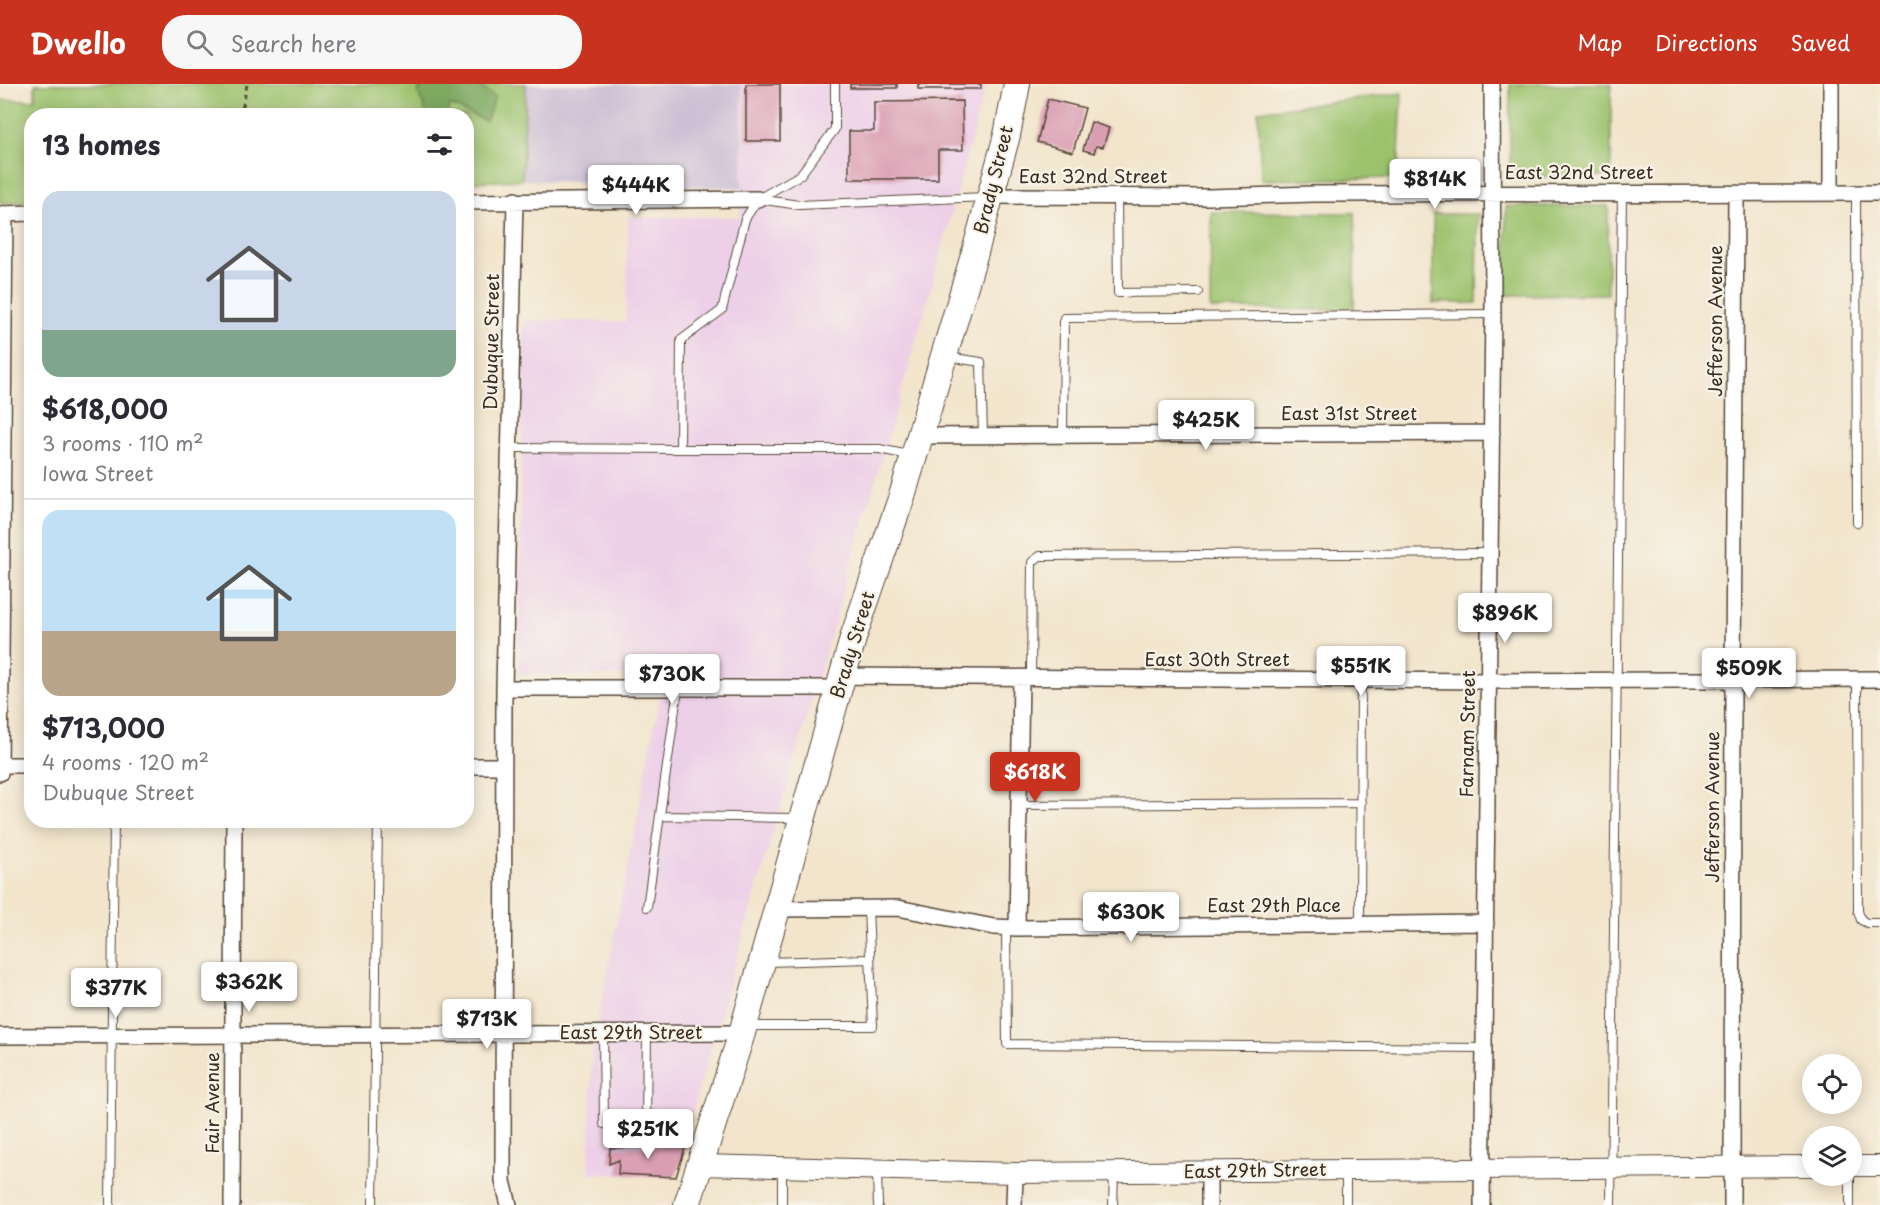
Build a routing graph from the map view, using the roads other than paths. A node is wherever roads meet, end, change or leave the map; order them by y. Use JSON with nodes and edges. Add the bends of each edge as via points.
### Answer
{"nodes":[{"id":1,"x":835,"y":84,"type":"edge"},
{"id":2,"x":1017,"y":84,"type":"edge"},
{"id":3,"x":1492,"y":84,"type":"edge"},
{"id":4,"x":1832,"y":84,"type":"edge"},
{"id":5,"x":1622,"y":192,"type":"junction"},
{"id":6,"x":1493,"y":193,"type":"junction"},
{"id":7,"x":1831,"y":193,"type":"junction"},
{"id":8,"x":1856,"y":193,"type":"junction"},
{"id":9,"x":1880,"y":193,"type":"edge"},
{"id":10,"x":1736,"y":194,"type":"junction"},
{"id":11,"x":991,"y":196,"type":"junction"},
{"id":12,"x":1117,"y":197,"type":"junction"},
{"id":13,"x":758,"y":199,"type":"junction"},
{"id":14,"x":515,"y":200,"type":"junction"},
{"id":15,"x":474,"y":202,"type":"edge"},
{"id":16,"x":24,"y":213,"type":"edge"},
{"id":17,"x":2,"y":214,"type":"edge"},
{"id":18,"x":1198,"y":292,"type":"dead end"},
{"id":19,"x":1493,"y":314,"type":"junction"},
{"id":20,"x":943,"y":356,"type":"junction"},
{"id":21,"x":2,"y":358,"type":"edge"},
{"id":22,"x":1492,"y":433,"type":"junction"},
{"id":23,"x":983,"y":435,"type":"junction"},
{"id":24,"x":1063,"y":435,"type":"junction"},
{"id":25,"x":916,"y":446,"type":"junction"},
{"id":26,"x":509,"y":448,"type":"junction"},
{"id":27,"x":680,"y":449,"type":"junction"},
{"id":28,"x":2,"y":498,"type":"edge"},
{"id":29,"x":1857,"y":524,"type":"dead end"},
{"id":30,"x":1490,"y":553,"type":"junction"},
{"id":31,"x":1,"y":635,"type":"edge"},
{"id":32,"x":1026,"y":678,"type":"junction"},
{"id":33,"x":1857,"y":679,"type":"junction"},
{"id":34,"x":1880,"y":679,"type":"edge"},
{"id":35,"x":1361,"y":680,"type":"junction"},
{"id":36,"x":1733,"y":680,"type":"junction"},
{"id":37,"x":1488,"y":681,"type":"junction"},
{"id":38,"x":1617,"y":681,"type":"junction"},
{"id":39,"x":841,"y":682,"type":"junction"},
{"id":40,"x":504,"y":688,"type":"junction"},
{"id":41,"x":678,"y":688,"type":"junction"},
{"id":42,"x":0,"y":765,"type":"edge"},
{"id":43,"x":24,"y":765,"type":"edge"},
{"id":44,"x":474,"y":766,"type":"edge"},
{"id":45,"x":504,"y":766,"type":"junction"},
{"id":46,"x":0,"y":773,"type":"edge"},
{"id":47,"x":1360,"y":803,"type":"junction"},
{"id":48,"x":1019,"y":805,"type":"junction"},
{"id":49,"x":660,"y":816,"type":"junction"},
{"id":50,"x":803,"y":818,"type":"junction"},
{"id":51,"x":114,"y":828,"type":"edge"},
{"id":52,"x":234,"y":828,"type":"edge"},
{"id":53,"x":378,"y":828,"type":"edge"},
{"id":54,"x":647,"y":907,"type":"dead end"},
{"id":55,"x":868,"y":908,"type":"junction"},
{"id":56,"x":777,"y":909,"type":"junction"},
{"id":57,"x":1486,"y":923,"type":"junction"},
{"id":58,"x":1880,"y":923,"type":"edge"},
{"id":59,"x":1360,"y":925,"type":"junction"},
{"id":60,"x":1011,"y":928,"type":"junction"},
{"id":61,"x":870,"y":959,"type":"junction"},
{"id":62,"x":762,"y":962,"type":"junction"},
{"id":63,"x":742,"y":1029,"type":"junction"},
{"id":64,"x":503,"y":1033,"type":"junction"},
{"id":65,"x":647,"y":1033,"type":"junction"},
{"id":66,"x":603,"y":1034,"type":"junction"},
{"id":67,"x":112,"y":1035,"type":"junction"},
{"id":68,"x":233,"y":1035,"type":"junction"},
{"id":69,"x":375,"y":1035,"type":"junction"},
{"id":70,"x":0,"y":1036,"type":"edge"},
{"id":71,"x":1484,"y":1048,"type":"junction"},
{"id":72,"x":646,"y":1126,"type":"junction"},
{"id":73,"x":680,"y":1127,"type":"dead end"},
{"id":74,"x":699,"y":1165,"type":"junction"},
{"id":75,"x":1802,"y":1166,"type":"edge"},
{"id":76,"x":1862,"y":1166,"type":"edge"},
{"id":77,"x":1880,"y":1166,"type":"edge"},
{"id":78,"x":782,"y":1167,"type":"junction"},
{"id":79,"x":1732,"y":1167,"type":"junction"},
{"id":80,"x":1612,"y":1168,"type":"junction"},
{"id":81,"x":877,"y":1169,"type":"junction"},
{"id":82,"x":1482,"y":1169,"type":"junction"},
{"id":83,"x":1346,"y":1170,"type":"junction"},
{"id":84,"x":1209,"y":1172,"type":"junction"},
{"id":85,"x":1015,"y":1173,"type":"junction"},
{"id":86,"x":1114,"y":1173,"type":"junction"},
{"id":87,"x":1850,"y":1186,"type":"edge"},
{"id":88,"x":110,"y":1205,"type":"edge"},
{"id":89,"x":232,"y":1205,"type":"edge"},
{"id":90,"x":373,"y":1205,"type":"edge"},
{"id":91,"x":509,"y":1205,"type":"edge"},
{"id":92,"x":687,"y":1205,"type":"edge"},
{"id":93,"x":782,"y":1205,"type":"edge"},
{"id":94,"x":878,"y":1205,"type":"edge"},
{"id":95,"x":1014,"y":1205,"type":"edge"},
{"id":96,"x":1113,"y":1205,"type":"edge"},
{"id":97,"x":1209,"y":1205,"type":"edge"},
{"id":98,"x":1346,"y":1205,"type":"edge"},
{"id":99,"x":1482,"y":1205,"type":"edge"},
{"id":100,"x":1611,"y":1205,"type":"edge"},
{"id":101,"x":1732,"y":1205,"type":"edge"},
{"id":102,"x":1850,"y":1205,"type":"edge"}],
"edges":[{"from":1,"to":13,"type":"lane","via":[[835,129],[800,175]]},
{"from":2,"to":11,"type":"highway","name":"Brady Street"},
{"from":3,"to":6,"type":"street","name":"Farnam Street"},
{"from":4,"to":7,"type":"street"},
{"from":5,"to":6,"type":"street","name":"East 32nd Street"},
{"from":5,"to":10,"type":"street","name":"East 32nd Street"},
{"from":5,"to":38,"type":"lane"},
{"from":6,"to":12,"type":"street","name":"East 32nd Street"},
{"from":6,"to":19,"type":"street","name":"Farnam Street"},
{"from":7,"to":8,"type":"street","name":"East 32nd Street"},
{"from":7,"to":10,"type":"street","name":"East 32nd Street"},
{"from":8,"to":9,"type":"street","name":"East 32nd Street"},
{"from":8,"to":29,"type":"lane"},
{"from":10,"to":36,"type":"street","name":"Jefferson Avenue"},
{"from":11,"to":12,"type":"street","name":"East 32nd Street"},
{"from":11,"to":13,"type":"lane","via":[[799,205]]},
{"from":11,"to":20,"type":"highway","name":"Brady Street"},
{"from":12,"to":18,"type":"lane","via":[[1118,293]]},
{"from":13,"to":14,"type":"street"},
{"from":13,"to":27,"type":"lane","via":[[744,219],[722,310],[681,340]]},
{"from":14,"to":15,"type":"street"},
{"from":14,"to":26,"type":"street","name":"Dubuque Street"},
{"from":16,"to":17,"type":"street"},
{"from":17,"to":21,"type":"street"},
{"from":19,"to":22,"type":"street","name":"Farnam Street"},
{"from":19,"to":24,"type":"lane","via":[[1064,318]]},
{"from":20,"to":23,"type":"lane","via":[[981,362]]},
{"from":20,"to":25,"type":"highway","name":"Brady Street"},
{"from":21,"to":28,"type":"street"},
{"from":22,"to":24,"type":"street","name":"East 31st Street"},
{"from":22,"to":30,"type":"street","name":"Farnam Street"},
{"from":23,"to":24,"type":"street","name":"East 31st Street"},
{"from":23,"to":25,"type":"street","name":"East 31st Street"},
{"from":25,"to":27,"type":"lane"},
{"from":25,"to":39,"type":"highway","name":"Brady Street"},
{"from":26,"to":27,"type":"lane"},
{"from":26,"to":40,"type":"street","name":"Dubuque Street"},
{"from":28,"to":31,"type":"street"},
{"from":30,"to":32,"type":"lane","via":[[1040,556],[1032,562]]},
{"from":30,"to":37,"type":"street","name":"Farnam Street"},
{"from":31,"to":42,"type":"street"},
{"from":32,"to":35,"type":"street","name":"East 30th Street"},
{"from":32,"to":39,"type":"street","name":"East 30th Street"},
{"from":32,"to":48,"type":"street"},
{"from":33,"to":34,"type":"street","name":"East 30th Street"},
{"from":33,"to":36,"type":"street","name":"East 30th Street"},
{"from":33,"to":58,"type":"lane","via":[[1858,911],[1861,920]]},
{"from":35,"to":37,"type":"street","name":"East 30th Street"},
{"from":35,"to":47,"type":"lane"},
{"from":36,"to":38,"type":"street","name":"East 30th Street"},
{"from":36,"to":79,"type":"street","name":"Jefferson Avenue"},
{"from":37,"to":38,"type":"street","name":"East 30th Street"},
{"from":37,"to":57,"type":"street","name":"Farnam Street"},
{"from":38,"to":80,"type":"lane"},
{"from":39,"to":41,"type":"street","name":"East 30th Street"},
{"from":39,"to":50,"type":"highway","name":"Brady Street"},
{"from":40,"to":41,"type":"street","name":"East 30th Street"},
{"from":40,"to":45,"type":"street","name":"Dubuque Street"},
{"from":41,"to":49,"type":"lane"},
{"from":42,"to":43,"type":"street"},
{"from":42,"to":46,"type":"street"},
{"from":44,"to":45,"type":"street"},
{"from":45,"to":64,"type":"street","name":"Dubuque Street"},
{"from":47,"to":48,"type":"lane"},
{"from":47,"to":59,"type":"lane"},
{"from":48,"to":60,"type":"street"},
{"from":49,"to":50,"type":"lane"},
{"from":49,"to":54,"type":"lane"},
{"from":50,"to":56,"type":"highway","name":"Brady Street"},
{"from":51,"to":67,"type":"lane"},
{"from":52,"to":68,"type":"street","name":"Fair Avenue"},
{"from":53,"to":69,"type":"lane"},
{"from":55,"to":56,"type":"street","name":"East 29th Place"},
{"from":55,"to":60,"type":"street","name":"East 29th Place","via":[[898,908]]},
{"from":55,"to":61,"type":"lane"},
{"from":56,"to":62,"type":"highway","name":"Brady Street"},
{"from":57,"to":59,"type":"street","name":"East 29th Place"},
{"from":57,"to":71,"type":"street","name":"Farnam Street"},
{"from":59,"to":60,"type":"street","name":"East 29th Place"},
{"from":60,"to":71,"type":"lane","via":[[1007,1044]]},
{"from":61,"to":62,"type":"lane"},
{"from":61,"to":63,"type":"lane","via":[[873,1026]]},
{"from":62,"to":63,"type":"highway","name":"Brady Street"},
{"from":63,"to":65,"type":"street","name":"East 29th Street"},
{"from":63,"to":74,"type":"highway","name":"Brady Street"},
{"from":64,"to":66,"type":"street","name":"East 29th Street"},
{"from":64,"to":69,"type":"street","name":"East 29th Street"},
{"from":64,"to":91,"type":"street","name":"Dubuque Street","via":[[503,1181]]},
{"from":65,"to":66,"type":"street","name":"East 29th Street"},
{"from":65,"to":72,"type":"lane"},
{"from":66,"to":72,"type":"lane","via":[[604,1124]]},
{"from":67,"to":68,"type":"street","name":"East 29th Street"},
{"from":67,"to":70,"type":"street","name":"East 29th Street"},
{"from":67,"to":88,"type":"lane"},
{"from":68,"to":69,"type":"street","name":"East 29th Street"},
{"from":68,"to":89,"type":"street","name":"Fair Avenue"},
{"from":69,"to":90,"type":"lane"},
{"from":71,"to":82,"type":"street","name":"Farnam Street"},
{"from":72,"to":73,"type":"lane"},
{"from":74,"to":78,"type":"street","name":"East 29th Street"},
{"from":74,"to":92,"type":"highway","name":"Brady Street"},
{"from":75,"to":79,"type":"street","name":"East 29th Street"},
{"from":76,"to":77,"type":"street"},
{"from":78,"to":81,"type":"street","name":"East 29th Street"},
{"from":78,"to":93,"type":"lane"},
{"from":79,"to":80,"type":"street","name":"East 29th Street"},
{"from":79,"to":101,"type":"street","name":"Jefferson Avenue"},
{"from":80,"to":82,"type":"street","name":"East 29th Street"},
{"from":80,"to":100,"type":"lane"},
{"from":81,"to":85,"type":"street","name":"East 29th Street"},
{"from":81,"to":94,"type":"lane"},
{"from":82,"to":83,"type":"street","name":"East 29th Street"},
{"from":82,"to":99,"type":"street","name":"Farnam Street"},
{"from":83,"to":84,"type":"street","name":"East 29th Street"},
{"from":83,"to":98,"type":"lane"},
{"from":84,"to":86,"type":"street","name":"East 29th Street"},
{"from":84,"to":97,"type":"street"},
{"from":85,"to":86,"type":"street","name":"East 29th Street"},
{"from":85,"to":95,"type":"street"},
{"from":86,"to":96,"type":"lane"},
{"from":87,"to":102,"type":"lane"}]}
